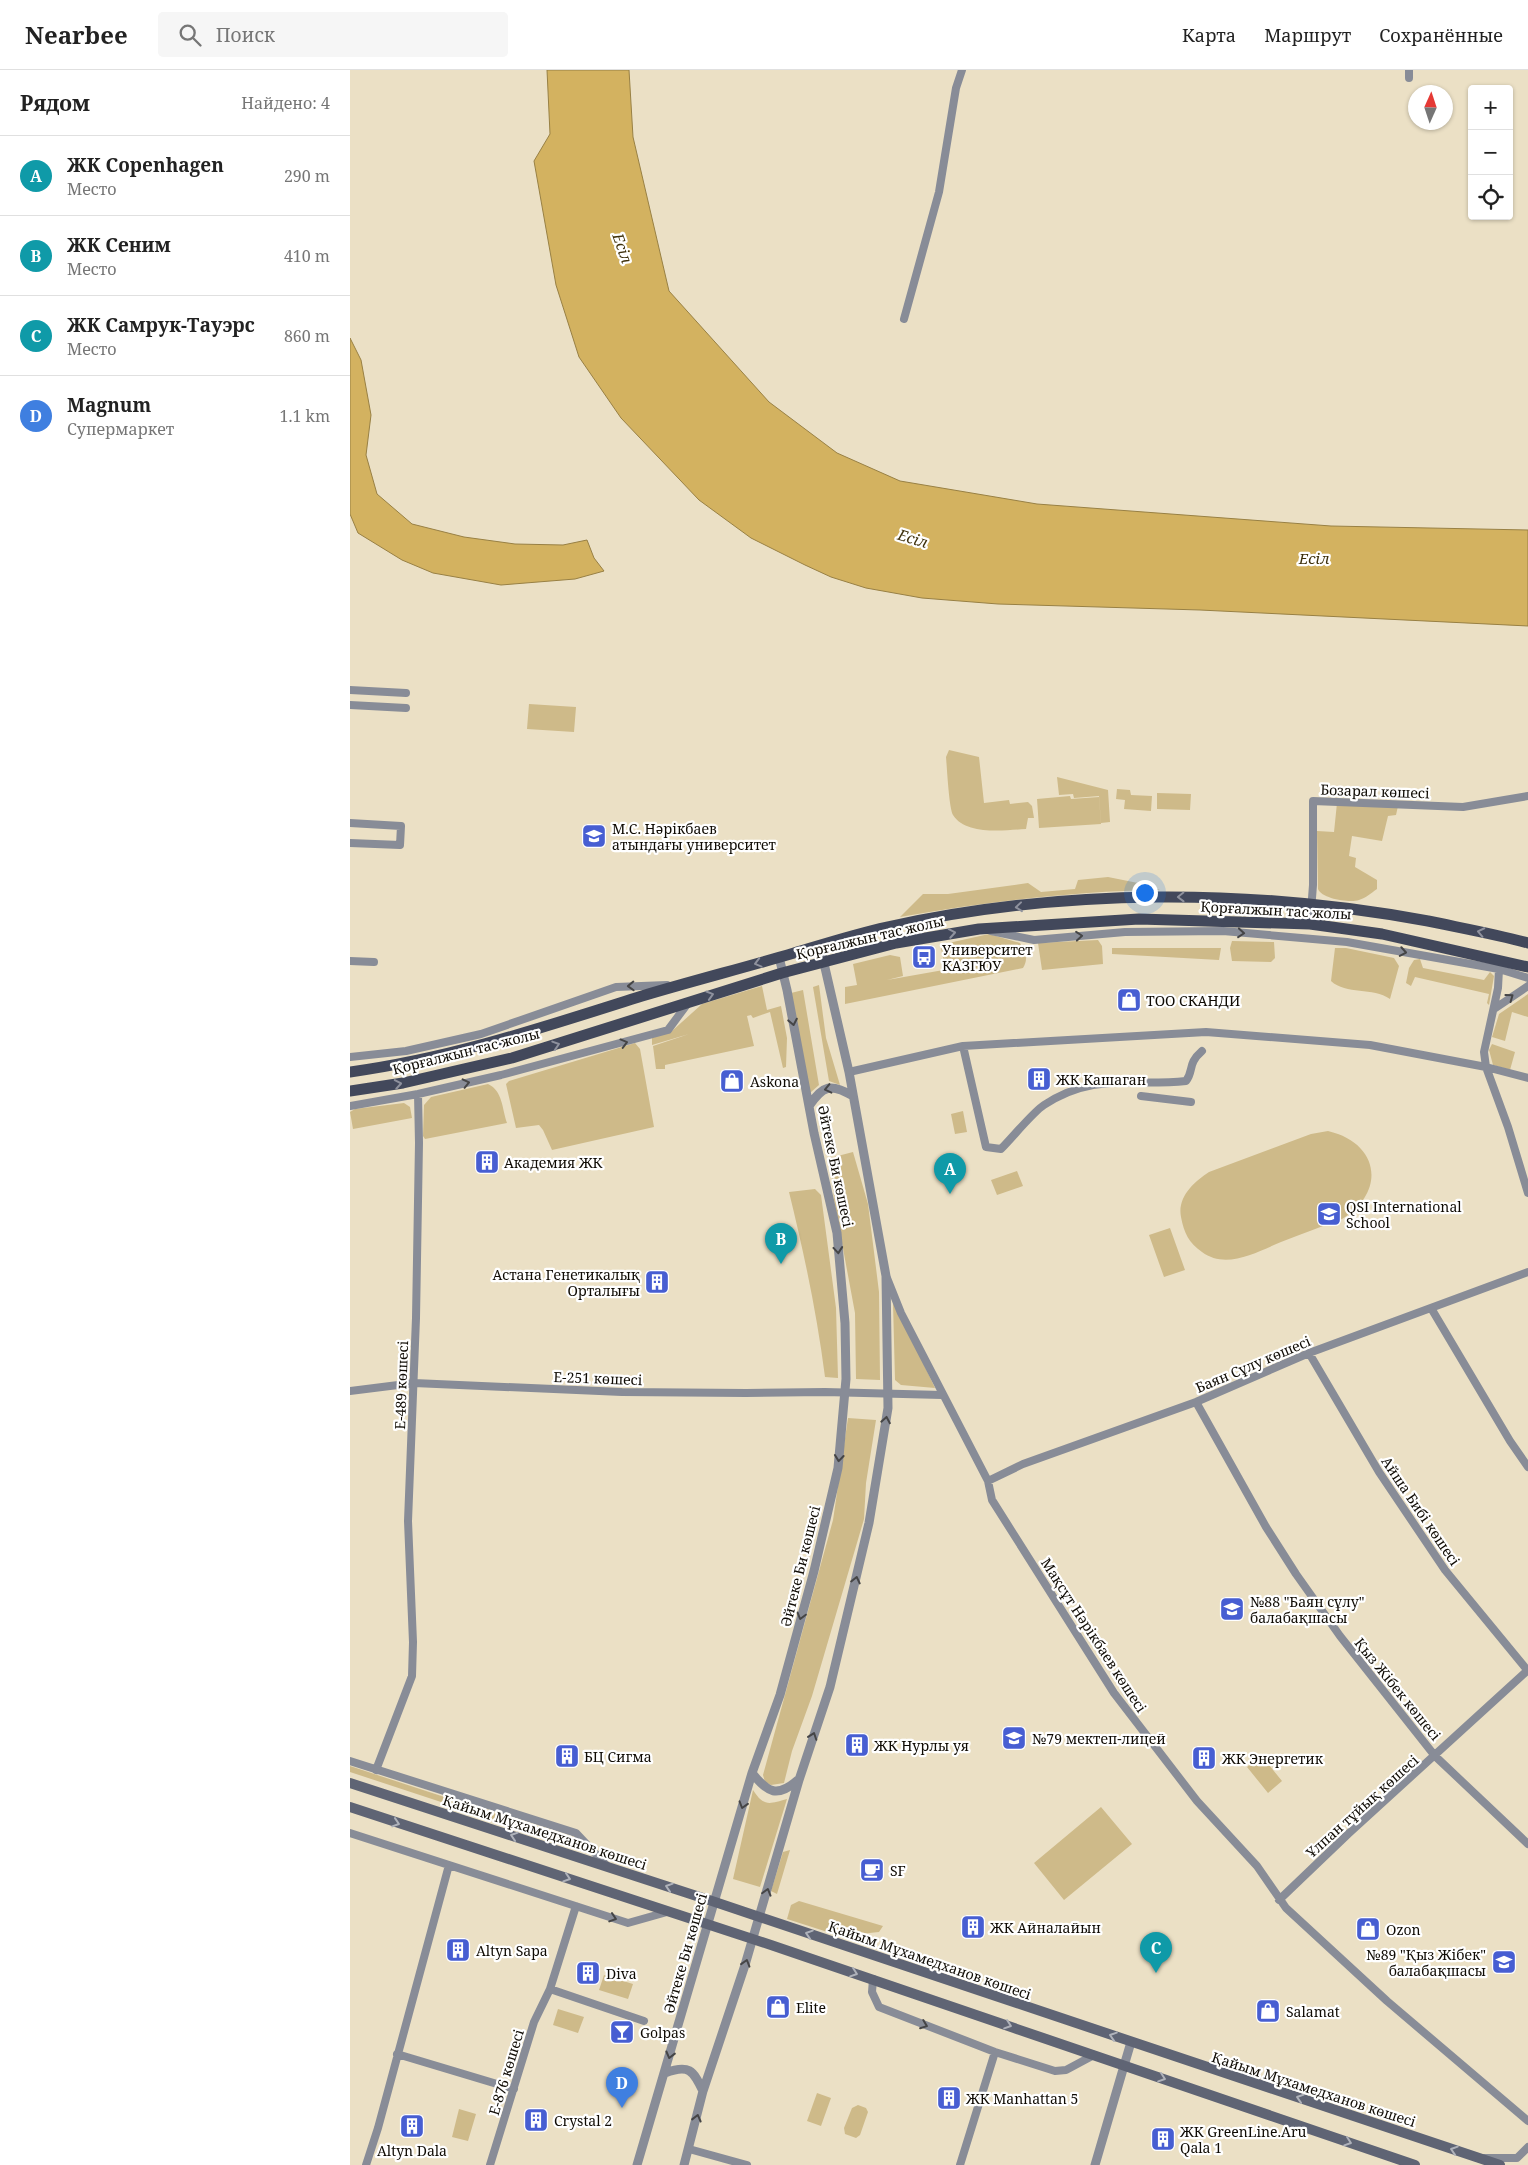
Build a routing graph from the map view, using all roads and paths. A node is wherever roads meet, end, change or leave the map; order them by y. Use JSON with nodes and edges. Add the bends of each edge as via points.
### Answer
{"nodes":[{"id":1,"x":962,"y":70,"type":"edge"},
{"id":2,"x":904,"y":319,"type":"dead end"},
{"id":3,"x":350,"y":690,"type":"edge"},
{"id":4,"x":406,"y":693,"type":"dead end"},
{"id":5,"x":350,"y":705,"type":"edge"},
{"id":6,"x":406,"y":708,"type":"dead end"},
{"id":7,"x":1528,"y":796,"type":"edge"},
{"id":8,"x":350,"y":823,"type":"edge"},
{"id":9,"x":350,"y":843,"type":"edge"},
{"id":10,"x":1312,"y":904,"type":"junction"},
{"id":11,"x":1310,"y":924,"type":"junction"},
{"id":12,"x":979,"y":929,"type":"junction"},
{"id":13,"x":1528,"y":943,"type":"edge"},
{"id":14,"x":820,"y":946,"type":"junction"},
{"id":15,"x":779,"y":957,"type":"junction"},
{"id":16,"x":350,"y":961,"type":"edge"},
{"id":17,"x":374,"y":962,"type":"dead end"},
{"id":18,"x":823,"y":962,"type":"junction"},
{"id":19,"x":1528,"y":967,"type":"edge"},
{"id":20,"x":1498,"y":969,"type":"junction"},
{"id":21,"x":782,"y":973,"type":"junction"},
{"id":22,"x":1528,"y":978,"type":"edge"},
{"id":23,"x":679,"y":985,"type":"junction"},
{"id":24,"x":1528,"y":986,"type":"edge"},
{"id":25,"x":688,"y":1002,"type":"junction"},
{"id":26,"x":1494,"y":1009,"type":"junction"},
{"id":27,"x":963,"y":1046,"type":"junction"},
{"id":28,"x":1202,"y":1051,"type":"dead end"},
{"id":29,"x":350,"y":1057,"type":"edge"},
{"id":30,"x":1486,"y":1067,"type":"junction"},
{"id":31,"x":350,"y":1072,"type":"edge"},
{"id":32,"x":849,"y":1072,"type":"junction"},
{"id":33,"x":1528,"y":1078,"type":"edge"},
{"id":34,"x":350,"y":1091,"type":"edge"},
{"id":35,"x":418,"y":1094,"type":"junction"},
{"id":36,"x":853,"y":1096,"type":"junction"},
{"id":37,"x":1141,"y":1096,"type":"dead end"},
{"id":38,"x":1191,"y":1102,"type":"dead end"},
{"id":39,"x":350,"y":1106,"type":"edge"},
{"id":40,"x":809,"y":1106,"type":"junction"},
{"id":41,"x":1528,"y":1193,"type":"edge"},
{"id":42,"x":1528,"y":1272,"type":"edge"},
{"id":43,"x":886,"y":1276,"type":"junction"},
{"id":44,"x":1432,"y":1308,"type":"junction"},
{"id":45,"x":1309,"y":1353,"type":"junction"},
{"id":46,"x":414,"y":1383,"type":"junction"},
{"id":47,"x":350,"y":1391,"type":"edge"},
{"id":48,"x":845,"y":1392,"type":"junction"},
{"id":49,"x":888,"y":1394,"type":"junction"},
{"id":50,"x":942,"y":1395,"type":"junction"},
{"id":51,"x":1196,"y":1402,"type":"junction"},
{"id":52,"x":1528,"y":1467,"type":"edge"},
{"id":53,"x":988,"y":1482,"type":"junction"},
{"id":54,"x":1528,"y":1671,"type":"edge"},
{"id":55,"x":1435,"y":1756,"type":"junction"},
{"id":56,"x":350,"y":1762,"type":"edge"},
{"id":57,"x":376,"y":1770,"type":"junction"},
{"id":58,"x":752,"y":1773,"type":"junction"},
{"id":59,"x":799,"y":1780,"type":"junction"},
{"id":60,"x":350,"y":1782,"type":"edge"},
{"id":61,"x":350,"y":1807,"type":"edge"},
{"id":62,"x":350,"y":1833,"type":"edge"},
{"id":63,"x":1528,"y":1844,"type":"edge"},
{"id":64,"x":449,"y":1865,"type":"junction"},
{"id":65,"x":608,"y":1867,"type":"junction"},
{"id":66,"x":1279,"y":1900,"type":"junction"},
{"id":67,"x":715,"y":1902,"type":"junction"},
{"id":68,"x":576,"y":1906,"type":"junction"},
{"id":69,"x":668,"y":1911,"type":"junction"},
{"id":70,"x":759,"y":1917,"type":"junction"},
{"id":71,"x":708,"y":1924,"type":"junction"},
{"id":72,"x":753,"y":1939,"type":"junction"},
{"id":73,"x":873,"y":1979,"type":"junction"},
{"id":74,"x":550,"y":1989,"type":"junction"},
{"id":75,"x":644,"y":2021,"type":"dead end"},
{"id":76,"x":1131,"y":2042,"type":"junction"},
{"id":77,"x":995,"y":2052,"type":"junction"},
{"id":78,"x":397,"y":2054,"type":"junction"},
{"id":79,"x":1094,"y":2055,"type":"junction"},
{"id":80,"x":1124,"y":2065,"type":"junction"},
{"id":81,"x":665,"y":2074,"type":"junction"},
{"id":82,"x":514,"y":2089,"type":"junction"},
{"id":83,"x":703,"y":2091,"type":"junction"},
{"id":84,"x":1528,"y":2121,"type":"edge"},
{"id":85,"x":1528,"y":2147,"type":"edge"},
{"id":86,"x":689,"y":2149,"type":"junction"},
{"id":87,"x":1479,"y":2158,"type":"junction"},
{"id":88,"x":366,"y":2165,"type":"edge"},
{"id":89,"x":490,"y":2165,"type":"edge"},
{"id":90,"x":637,"y":2165,"type":"edge"},
{"id":91,"x":684,"y":2165,"type":"edge"},
{"id":92,"x":747,"y":2165,"type":"edge"},
{"id":93,"x":960,"y":2165,"type":"edge"},
{"id":94,"x":1095,"y":2165,"type":"edge"},
{"id":95,"x":1415,"y":2165,"type":"edge"},
{"id":96,"x":1500,"y":2165,"type":"edge"}],
"edges":[{"from":1,"to":2,"type":"street","via":[[956,88],[939,192]]},
{"from":3,"to":4,"type":"street"},
{"from":5,"to":6,"type":"street"},
{"from":7,"to":10,"type":"street","name":"Бозарал көшесі","via":[[1462,807],[1313,801]]},
{"from":8,"to":9,"type":"street","via":[[401,826],[400,845]]},
{"from":10,"to":11,"type":"street","name":"Бозарал көшесі"},
{"from":13,"to":10,"type":"main road","name":"Қорғалжын тас жолы","one_way":true,"via":[[1382,913]]},
{"from":10,"to":14,"type":"main road","name":"Қорғалжын тас жолы","one_way":true,"via":[[1196,897],[1052,903],[886,927]]},
{"from":11,"to":12,"type":"main road","name":"Қорғалжын тас жолы","via":[[1139,919]]},
{"from":11,"to":19,"type":"main road","name":"Қорғалжын тас жолы","via":[[1382,934]]},
{"from":18,"to":12,"type":"main road","name":"Қорғалжын тас жолы","one_way":true,"via":[[896,943]]},
{"from":12,"to":20,"type":"street","one_way":true,"via":[[1034,940],[1125,932],[1223,931],[1347,942]]},
{"from":14,"to":15,"type":"main road","name":"Қорғалжын тас жолы"},
{"from":14,"to":18,"type":"street","name":"Әйтеке Би көшесі"},
{"from":15,"to":21,"type":"street","name":"Әйтеке Би көшесі"},
{"from":15,"to":23,"type":"main road","name":"Қорғалжын тас жолы","one_way":true},
{"from":16,"to":17,"type":"street"},
{"from":18,"to":21,"type":"main road","name":"Қорғалжын тас жолы"},
{"from":18,"to":32,"type":"street","name":"Әйтеке Би көшесі"},
{"from":20,"to":22,"type":"street"},
{"from":20,"to":26,"type":"street"},
{"from":25,"to":21,"type":"main road","name":"Қорғалжын тас жолы","one_way":true},
{"from":21,"to":40,"type":"street","name":"Әйтеке Би көшесі","one_way":true},
{"from":23,"to":29,"type":"street","one_way":true,"via":[[616,987],[481,1034],[406,1051]]},
{"from":23,"to":31,"type":"main road","name":"Қорғалжын тас жолы","via":[[479,1047],[396,1066]]},
{"from":26,"to":24,"type":"street","one_way":true},
{"from":34,"to":25,"type":"main road","name":"Қорғалжын тас жолы","one_way":true,"via":[[403,1083],[512,1058]]},
{"from":35,"to":25,"type":"street","one_way":true,"via":[[668,1030]]},
{"from":26,"to":30,"type":"street","via":[[1485,1039]]},
{"from":27,"to":28,"type":"street","via":[[986,1147],[1001,1148],[1043,1106],[1073,1089],[1108,1082],[1186,1081],[1191,1064]]},
{"from":27,"to":30,"type":"street","via":[[1206,1032],[1370,1045]]},
{"from":27,"to":32,"type":"street"},
{"from":30,"to":33,"type":"street"},
{"from":30,"to":41,"type":"street"},
{"from":32,"to":36,"type":"street","name":"Әйтеке Би көшесі"},
{"from":35,"to":39,"type":"street"},
{"from":35,"to":46,"type":"street","name":"Е-489 көшесі"},
{"from":36,"to":40,"type":"street","one_way":true,"via":[[830,1087],[820,1091]]},
{"from":36,"to":43,"type":"street","name":"Әйтеке Би көшесі"},
{"from":37,"to":38,"type":"street"},
{"from":40,"to":48,"type":"street","name":"Әйтеке Би көшесі","one_way":true,"via":[[837,1233],[845,1323]]},
{"from":42,"to":44,"type":"street","name":"Баян Сұлу көшесі"},
{"from":43,"to":49,"type":"street","name":"Әйтеке Би көшесі"},
{"from":43,"to":50,"type":"street","name":"Мақсұт Нәрікбаев көшесі"},
{"from":44,"to":45,"type":"street","name":"Баян Сұлу көшесі"},
{"from":44,"to":52,"type":"street"},
{"from":45,"to":51,"type":"street","name":"Баян Сұлу көшесі"},
{"from":45,"to":54,"type":"street","name":"Айша Бибі көшесі","via":[[1379,1472],[1445,1570]]},
{"from":46,"to":47,"type":"street","name":"Е-251 көшесі"},
{"from":46,"to":48,"type":"street","name":"Е-251 көшесі","via":[[622,1392]]},
{"from":46,"to":57,"type":"street","name":"Е-489 көшесі","via":[[408,1521],[412,1676]]},
{"from":48,"to":49,"type":"street","name":"Е-251 көшесі"},
{"from":48,"to":58,"type":"street","name":"Әйтеке Би көшесі","one_way":true,"via":[[838,1468],[814,1571],[780,1695]]},
{"from":49,"to":50,"type":"street","name":"Е-251 көшесі"},
{"from":59,"to":49,"type":"street","name":"Әйтеке Би көшесі","one_way":true,"via":[[843,1638],[869,1523]]},
{"from":50,"to":53,"type":"street","name":"Мақсұт Нәрікбаев көшесі"},
{"from":51,"to":53,"type":"street","name":"Баян Сұлу көшесі","via":[[1023,1464]]},
{"from":51,"to":55,"type":"street","name":"Қыз Жібек көшесі","via":[[1296,1574],[1340,1636]]},
{"from":53,"to":66,"type":"street","name":"Мақсұт Нәрікбаев көшесі","via":[[992,1500],[1114,1693],[1197,1801],[1257,1866]]},
{"from":54,"to":55,"type":"street","name":"Ұлпан тұйық көшесі"},
{"from":55,"to":63,"type":"street","name":"Қыз Жібек көшесі"},
{"from":55,"to":66,"type":"street","name":"Ұлпан тұйық көшесі"},
{"from":56,"to":57,"type":"street"},
{"from":57,"to":65,"type":"street","via":[[576,1833]]},
{"from":58,"to":59,"type":"street","via":[[764,1788],[775,1791],[789,1788]]},
{"from":58,"to":67,"type":"street","name":"Әйтеке Би көшесі","one_way":true},
{"from":70,"to":59,"type":"street","name":"Әйтеке Би көшесі","one_way":true},
{"from":65,"to":60,"type":"main road","name":"Қайым Мұхамедханов көшесі","one_way":true},
{"from":61,"to":69,"type":"main road","one_way":true},
{"from":62,"to":64,"type":"street"},
{"from":64,"to":68,"type":"street"},
{"from":64,"to":78,"type":"street"},
{"from":67,"to":65,"type":"main road","name":"Қайым Мұхамедханов көшесі","one_way":true},
{"from":66,"to":84,"type":"street","name":"Мақсұт Нәрікбаев көшесі","via":[[1387,2001]]},
{"from":67,"to":70,"type":"main road","name":"Қайым Мұхамедханов көшесі"},
{"from":67,"to":71,"type":"street","name":"Әйтеке Би көшесі"},
{"from":68,"to":69,"type":"street","one_way":true,"via":[[628,1923]]},
{"from":68,"to":74,"type":"street","name":"Е-876 көшесі"},
{"from":69,"to":71,"type":"main road"},
{"from":70,"to":72,"type":"street","name":"Әйтеке Би көшесі"},
{"from":76,"to":70,"type":"main road","name":"Қайым Мұхамедханов көшесі","one_way":true},
{"from":71,"to":72,"type":"main road"},
{"from":71,"to":81,"type":"street","name":"Әйтеке Би көшесі","one_way":true},
{"from":72,"to":73,"type":"main road","one_way":true},
{"from":83,"to":72,"type":"street","name":"Әйтеке Би көшесі","one_way":true},
{"from":73,"to":77,"type":"street","one_way":true,"via":[[872,1992],[879,2007]]},
{"from":73,"to":79,"type":"main road","one_way":true},
{"from":74,"to":75,"type":"street"},
{"from":74,"to":82,"type":"street","name":"Е-876 көшесі","via":[[534,2022]]},
{"from":76,"to":80,"type":"street"},
{"from":87,"to":76,"type":"main road","name":"Қайым Мұхамедханов көшесі","one_way":true},
{"from":77,"to":79,"type":"street","via":[[1055,2071],[1066,2070]]},
{"from":77,"to":93,"type":"street"},
{"from":78,"to":82,"type":"street"},
{"from":78,"to":88,"type":"street"},
{"from":79,"to":80,"type":"main road"},
{"from":80,"to":94,"type":"street"},
{"from":80,"to":95,"type":"main road","one_way":true},
{"from":81,"to":83,"type":"street","via":[[678,2068],[687,2069],[696,2076]]},
{"from":81,"to":90,"type":"street","name":"Әйтеке Би көшесі"},
{"from":82,"to":89,"type":"street","name":"Е-876 көшесі"},
{"from":86,"to":83,"type":"street","name":"Әйтеке Би көшесі","one_way":true},
{"from":85,"to":87,"type":"street","via":[[1517,2158]]},
{"from":86,"to":91,"type":"street","name":"Әйтеке Би көшесі"},
{"from":86,"to":92,"type":"street"},
{"from":87,"to":96,"type":"main road","name":"Қайым Мұхамедханов көшесі"}]}
